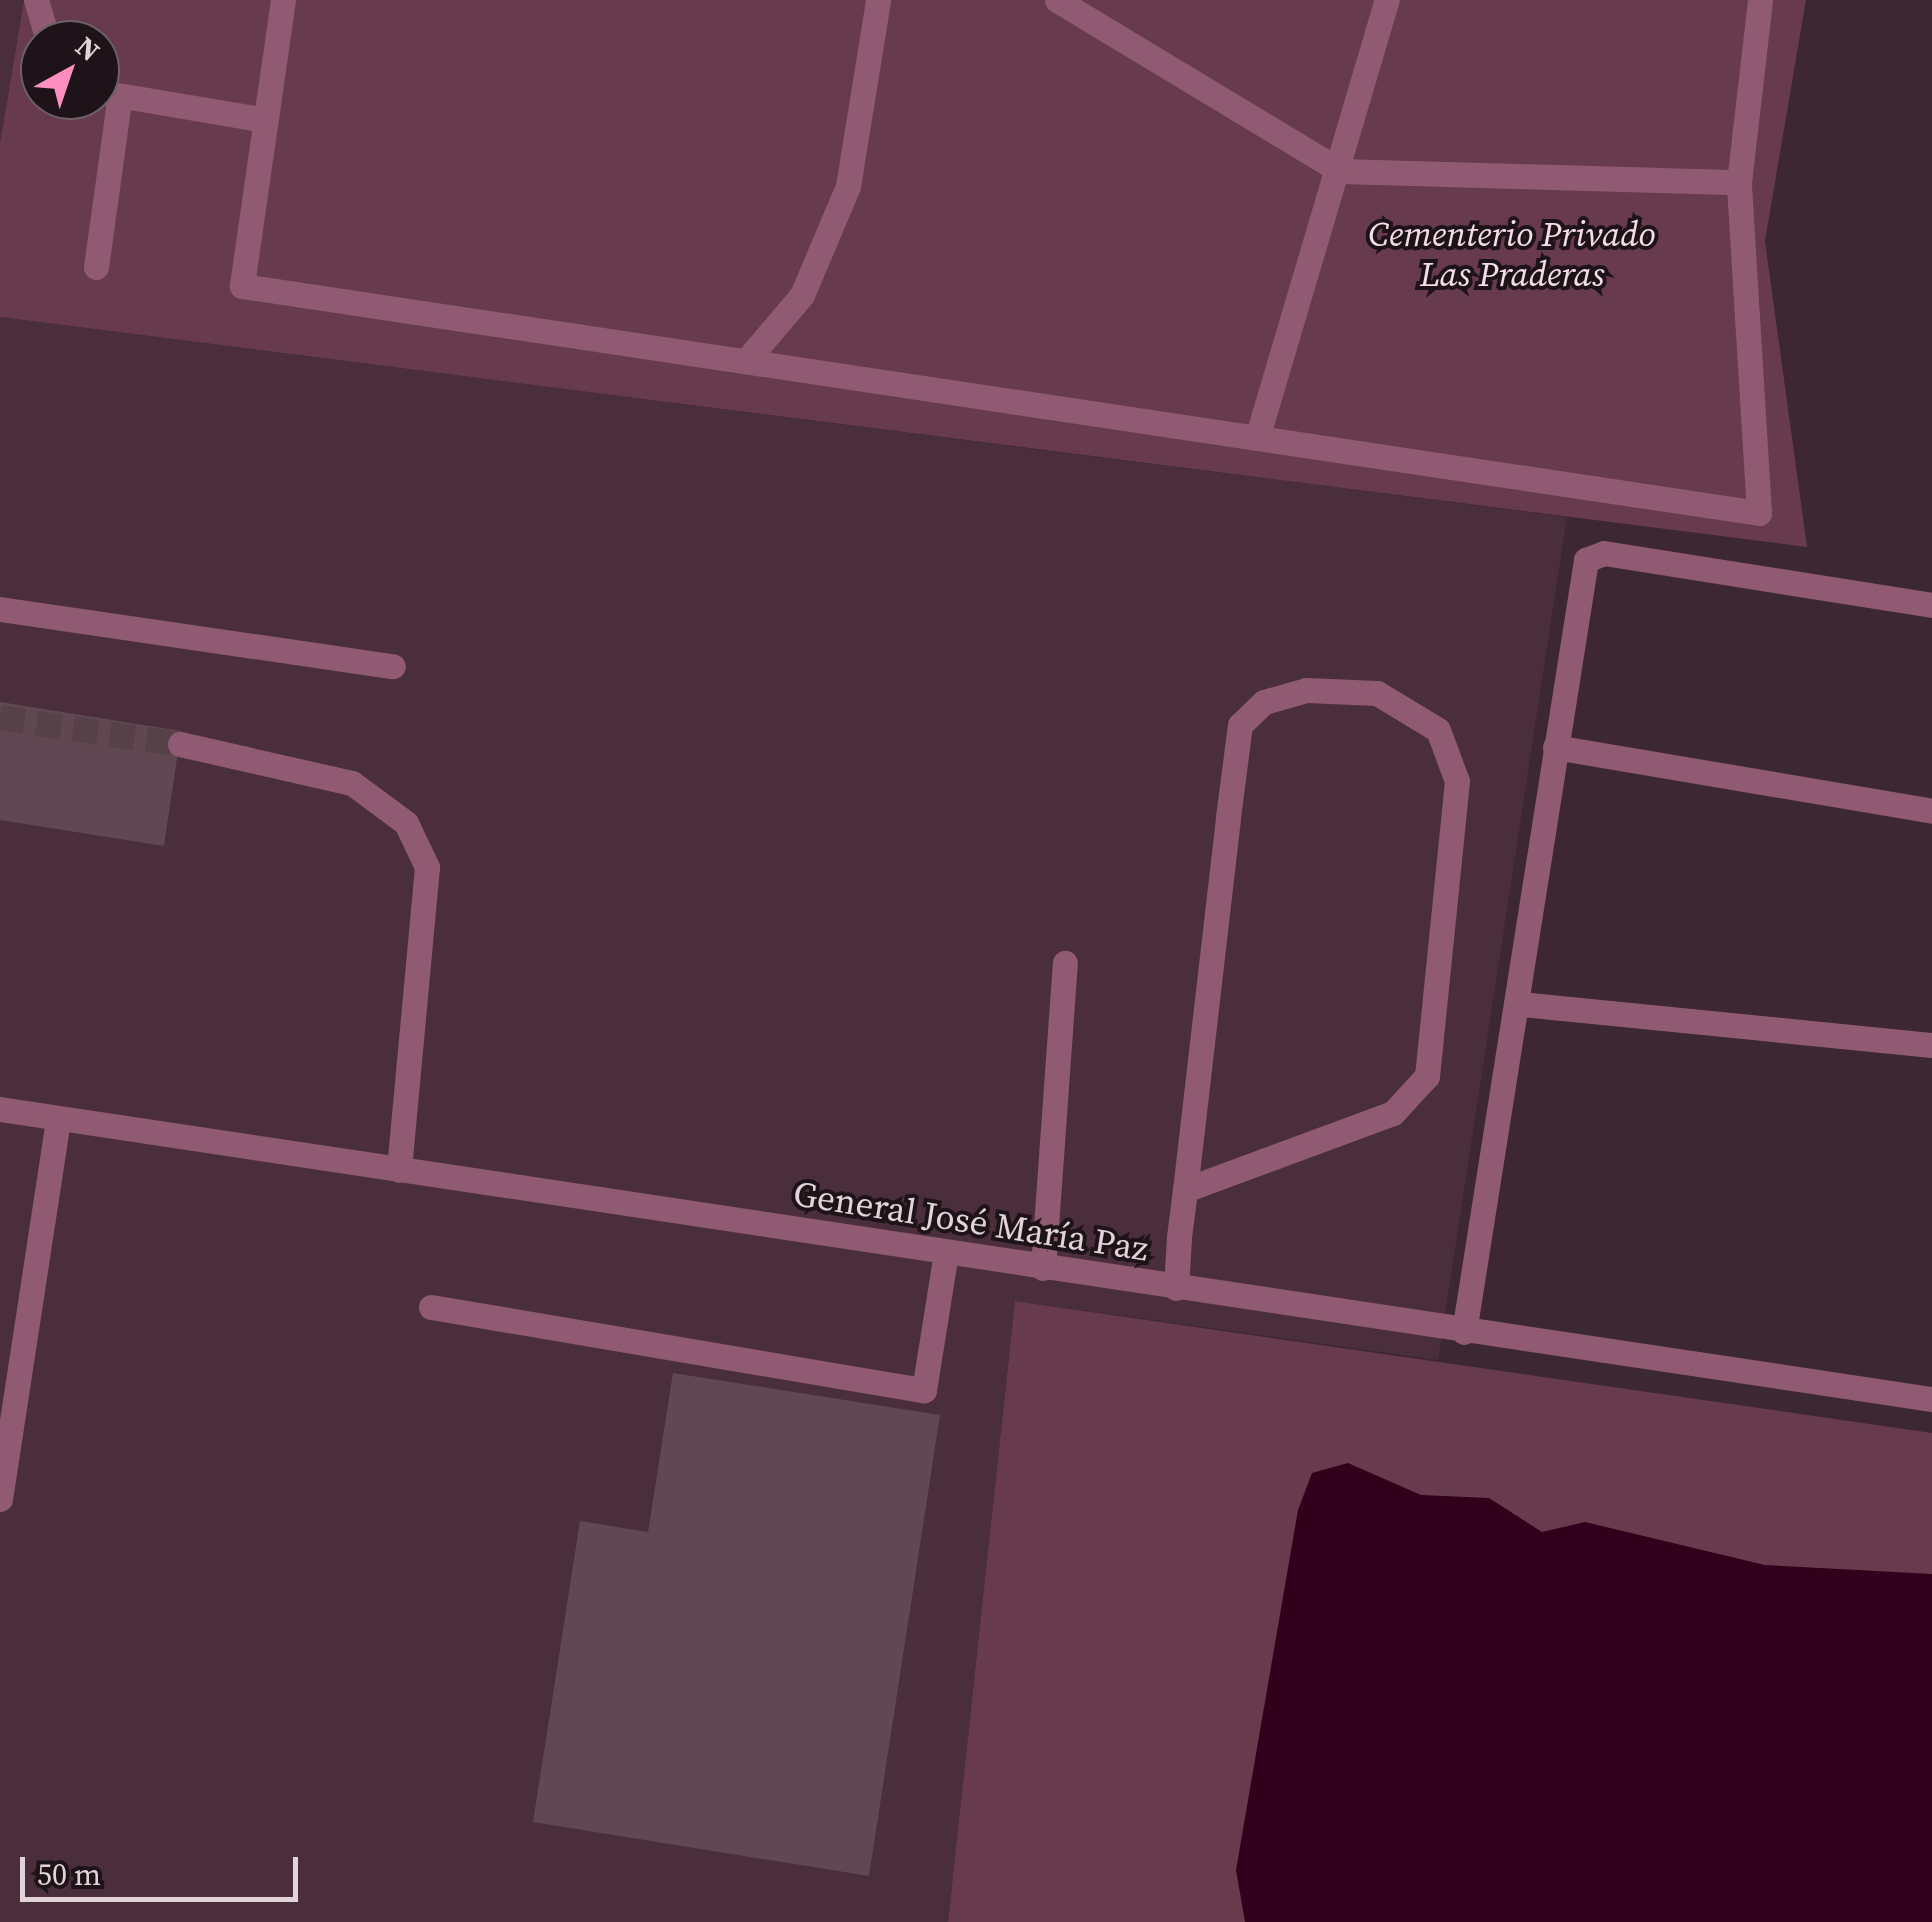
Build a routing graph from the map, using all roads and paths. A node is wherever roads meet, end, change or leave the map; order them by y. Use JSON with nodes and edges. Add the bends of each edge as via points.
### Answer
{"nodes":[{"id":1,"x":283,"y":0,"type":"edge"},
{"id":2,"x":878,"y":0,"type":"edge"},
{"id":3,"x":1057,"y":0,"type":"edge"},
{"id":4,"x":1387,"y":0,"type":"edge"},
{"id":5,"x":1760,"y":0,"type":"edge"},
{"id":6,"x":120,"y":98,"type":"edge"},
{"id":7,"x":108,"y":120,"type":"edge"},
{"id":8,"x":266,"y":120,"type":"junction"},
{"id":9,"x":1340,"y":171,"type":"junction"},
{"id":10,"x":1739,"y":182,"type":"junction"},
{"id":11,"x":96,"y":267,"type":"dead end"},
{"id":12,"x":746,"y":361,"type":"junction"},
{"id":13,"x":1257,"y":438,"type":"junction"},
{"id":14,"x":1932,"y":605,"type":"edge"},
{"id":15,"x":0,"y":609,"type":"edge"},
{"id":16,"x":393,"y":666,"type":"dead end"},
{"id":17,"x":180,"y":744,"type":"tunnel mouth"},
{"id":18,"x":1556,"y":747,"type":"junction"},
{"id":19,"x":1932,"y":812,"type":"edge"},
{"id":20,"x":1065,"y":963,"type":"dead end"},
{"id":21,"x":1521,"y":1004,"type":"junction"},
{"id":22,"x":1932,"y":1045,"type":"edge"},
{"id":23,"x":0,"y":1109,"type":"edge"},
{"id":24,"x":58,"y":1118,"type":"junction"},
{"id":25,"x":399,"y":1170,"type":"junction"},
{"id":26,"x":1184,"y":1190,"type":"junction"},
{"id":27,"x":946,"y":1253,"type":"junction"},
{"id":28,"x":1043,"y":1268,"type":"junction"},
{"id":29,"x":1176,"y":1288,"type":"junction"},
{"id":30,"x":431,"y":1307,"type":"dead end"},
{"id":31,"x":1464,"y":1332,"type":"junction"},
{"id":32,"x":1932,"y":1399,"type":"edge"},
{"id":33,"x":0,"y":1499,"type":"edge"}],
"edges":[{"from":1,"to":8,"type":"street"},
{"from":2,"to":12,"type":"street","via":[[848,186],[802,295]]},
{"from":3,"to":9,"type":"street"},
{"from":4,"to":9,"type":"street"},
{"from":5,"to":10,"type":"street"},
{"from":6,"to":8,"type":"street"},
{"from":7,"to":11,"type":"street"},
{"from":8,"to":12,"type":"street","via":[[242,286]]},
{"from":9,"to":10,"type":"street"},
{"from":9,"to":13,"type":"street"},
{"from":10,"to":13,"type":"street","via":[[1759,512]]},
{"from":12,"to":13,"type":"street"},
{"from":14,"to":18,"type":"street","via":[[1604,553],[1586,560]]},
{"from":15,"to":16,"type":"street"},
{"from":17,"to":25,"type":"street","via":[[352,783],[406,823],[427,867]]},
{"from":18,"to":19,"type":"street"},
{"from":18,"to":21,"type":"street"},
{"from":20,"to":28,"type":"street"},
{"from":21,"to":22,"type":"street"},
{"from":21,"to":31,"type":"street"},
{"from":23,"to":24,"type":"street","name":"General José María Paz"},
{"from":24,"to":25,"type":"street","name":"General José María Paz"},
{"from":24,"to":33,"type":"street"},
{"from":25,"to":27,"type":"street","name":"General José María Paz"},
{"from":26,"to":26,"type":"street","via":[[1240,725],[1264,702],[1306,690],[1377,693],[1438,730],[1456,781],[1426,1076],[1393,1112]]},
{"from":26,"to":29,"type":"street"},
{"from":27,"to":28,"type":"street","name":"General José María Paz"},
{"from":27,"to":30,"type":"street","via":[[924,1390]]},
{"from":28,"to":29,"type":"street","name":"General José María Paz"},
{"from":29,"to":31,"type":"street","name":"General José María Paz"},
{"from":31,"to":32,"type":"street","name":"General José María Paz"}]}
